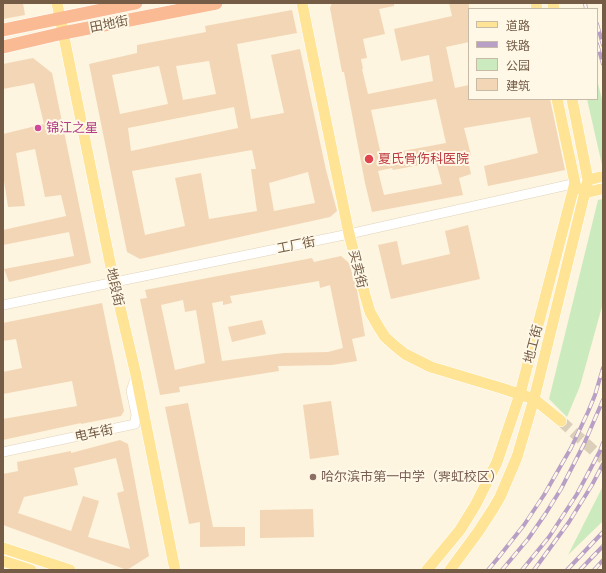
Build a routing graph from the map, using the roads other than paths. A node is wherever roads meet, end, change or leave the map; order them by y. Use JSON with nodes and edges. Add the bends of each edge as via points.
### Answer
{"nodes":[{"id":1,"x":57,"y":3,"type":"edge"},
{"id":2,"x":136,"y":3,"type":"edge"},
{"id":3,"x":216,"y":3,"type":"edge"},
{"id":4,"x":302,"y":3,"type":"edge"},
{"id":5,"x":60,"y":18,"type":"junction"},
{"id":6,"x":3,"y":30,"type":"edge"},
{"id":7,"x":63,"y":33,"type":"junction"},
{"id":8,"x":3,"y":47,"type":"edge"},
{"id":9,"x":557,"y":100,"type":"edge"},
{"id":10,"x":572,"y":100,"type":"edge"},
{"id":11,"x":600,"y":177,"type":"dead end"},
{"id":12,"x":588,"y":180,"type":"junction"},
{"id":13,"x":575,"y":183,"type":"junction"},
{"id":14,"x":601,"y":189,"type":"dead end"},
{"id":15,"x":585,"y":193,"type":"junction"},
{"id":16,"x":349,"y":234,"type":"junction"},
{"id":17,"x":114,"y":282,"type":"junction"},
{"id":18,"x":3,"y":305,"type":"edge"},
{"id":19,"x":136,"y":374,"type":"junction"},
{"id":20,"x":520,"y":394,"type":"junction"},
{"id":21,"x":534,"y":399,"type":"junction"},
{"id":22,"x":561,"y":421,"type":"tunnel mouth"},
{"id":23,"x":3,"y":452,"type":"edge"},
{"id":24,"x":3,"y":548,"type":"edge"},
{"id":25,"x":3,"y":561,"type":"edge"},
{"id":26,"x":30,"y":570,"type":"edge"},
{"id":27,"x":70,"y":570,"type":"edge"},
{"id":28,"x":175,"y":570,"type":"edge"},
{"id":29,"x":427,"y":570,"type":"edge"},
{"id":30,"x":450,"y":570,"type":"edge"}],
"edges":[{"from":1,"to":5,"type":"main road","name":"地段街"},
{"from":2,"to":5,"type":"highway","name":"田地街"},
{"from":3,"to":7,"type":"highway","name":"田地街"},
{"from":4,"to":16,"type":"main road","name":"买卖街"},
{"from":5,"to":6,"type":"highway","name":"田地街"},
{"from":5,"to":7,"type":"main road","name":"地段街"},
{"from":7,"to":8,"type":"highway","name":"田地街"},
{"from":7,"to":17,"type":"main road","name":"地段街"},
{"from":9,"to":13,"type":"main road","name":"地工街"},
{"from":10,"to":12,"type":"main road","name":"地工街"},
{"from":11,"to":12,"type":"main road"},
{"from":12,"to":13,"type":"street","name":"工厂街"},
{"from":12,"to":15,"type":"main road","name":"地工街"},
{"from":13,"to":15,"type":"main road"},
{"from":13,"to":16,"type":"street","name":"工厂街"},
{"from":13,"to":20,"type":"main road","name":"地工街"},
{"from":14,"to":15,"type":"main road"},
{"from":15,"to":21,"type":"main road","name":"地工街"},
{"from":16,"to":17,"type":"street","name":"工厂街"},
{"from":16,"to":20,"type":"main road","name":"买卖街","via":[[364,295],[370,312],[385,337],[405,354],[431,367]]},
{"from":17,"to":18,"type":"street","name":"工厂街"},
{"from":17,"to":19,"type":"main road","name":"地段街"},
{"from":19,"to":23,"type":"street","name":"电车街","via":[[131,391],[136,414],[135,424]]},
{"from":19,"to":28,"type":"main road","name":"地段街"},
{"from":20,"to":21,"type":"main road","name":"买卖街"},
{"from":20,"to":29,"type":"main road","name":"地工街","via":[[497,462],[476,504],[460,530]]},
{"from":21,"to":22,"type":"main road","name":"买卖街"},
{"from":21,"to":30,"type":"main road","name":"地工街","via":[[518,457],[500,497]]},
{"from":24,"to":27,"type":"main road"},
{"from":25,"to":26,"type":"main road"}]}
